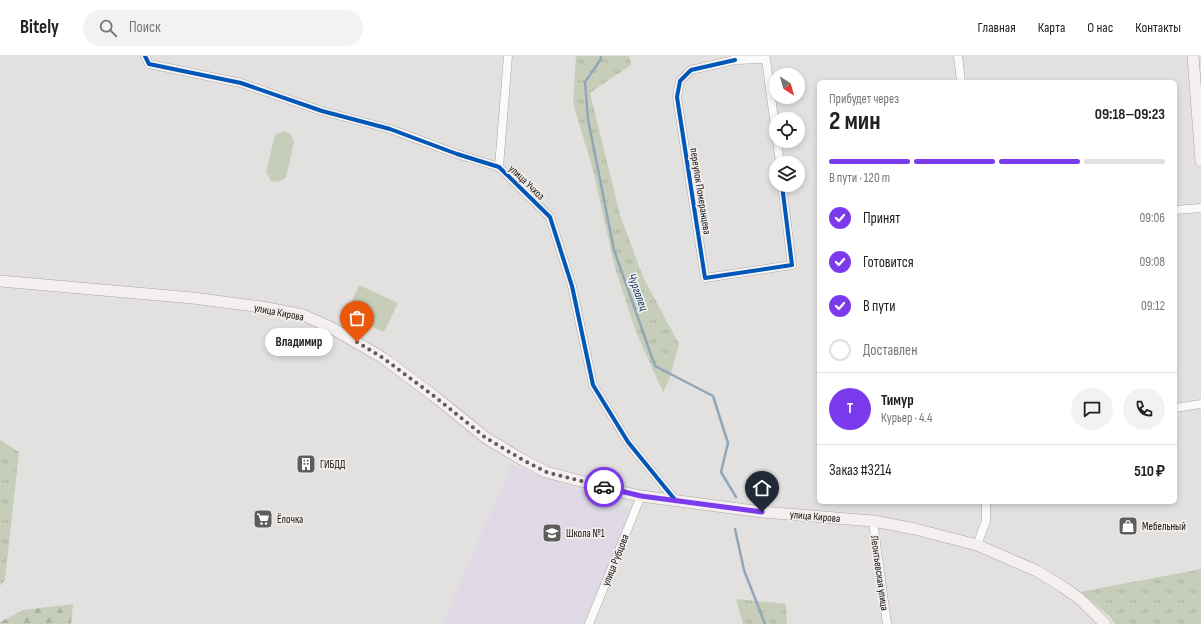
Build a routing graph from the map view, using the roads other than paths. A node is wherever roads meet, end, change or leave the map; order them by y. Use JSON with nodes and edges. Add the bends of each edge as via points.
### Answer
{"nodes":[{"id":1,"x":145,"y":56,"type":"edge"},
{"id":2,"x":508,"y":56,"type":"edge"},
{"id":3,"x":958,"y":56,"type":"edge"},
{"id":4,"x":1193,"y":56,"type":"edge"},
{"id":5,"x":735,"y":58,"type":"edge"},
{"id":6,"x":961,"y":80,"type":"edge"},
{"id":7,"x":773,"y":112,"type":"edge"},
{"id":8,"x":1201,"y":161,"type":"edge"},
{"id":9,"x":499,"y":167,"type":"junction"},
{"id":10,"x":783,"y":192,"type":"edge"},
{"id":11,"x":1201,"y":208,"type":"edge"},
{"id":12,"x":1177,"y":210,"type":"edge"},
{"id":13,"x":0,"y":281,"type":"edge"},
{"id":14,"x":1201,"y":404,"type":"edge"},
{"id":15,"x":1177,"y":408,"type":"edge"},
{"id":16,"x":641,"y":496,"type":"junction"},
{"id":17,"x":676,"y":501,"type":"junction"},
{"id":18,"x":986,"y":504,"type":"edge"},
{"id":19,"x":873,"y":521,"type":"junction"},
{"id":20,"x":977,"y":545,"type":"junction"},
{"id":21,"x":589,"y":624,"type":"edge"},
{"id":22,"x":886,"y":624,"type":"edge"},
{"id":23,"x":1105,"y":624,"type":"edge"}],
"edges":[{"from":1,"to":9,"type":"street","name":"улица Учхоз","via":[[149,64],[241,84],[322,112],[390,129]]},
{"from":2,"to":9,"type":"street"},
{"from":3,"to":6,"type":"street"},
{"from":4,"to":8,"type":"main road"},
{"from":5,"to":7,"type":"street","via":[[766,59]]},
{"from":5,"to":10,"type":"street","name":"переулок Померанцева","via":[[691,70],[680,81],[677,97],[705,278],[792,265]]},
{"from":9,"to":17,"type":"street","name":"улица Учхоз","via":[[550,217],[572,286],[593,385],[628,442]]},
{"from":11,"to":12,"type":"street"},
{"from":13,"to":16,"type":"main road","name":"улица Кирова","via":[[193,298],[303,315],[330,327],[383,358],[486,438],[523,460],[546,472]]},
{"from":14,"to":15,"type":"street"},
{"from":16,"to":17,"type":"main road","name":"улица Кирова"},
{"from":16,"to":21,"type":"street","name":"улица Рубцова"},
{"from":17,"to":19,"type":"main road","name":"улица Кирова","via":[[762,512]]},
{"from":18,"to":20,"type":"street","via":[[986,521]]},
{"from":19,"to":20,"type":"main road","name":"улица Кирова"},
{"from":19,"to":22,"type":"street","name":"Леонтьевская улица"},
{"from":20,"to":23,"type":"main road","name":"улица Кирова","via":[[1050,578],[1080,599]]}]}
